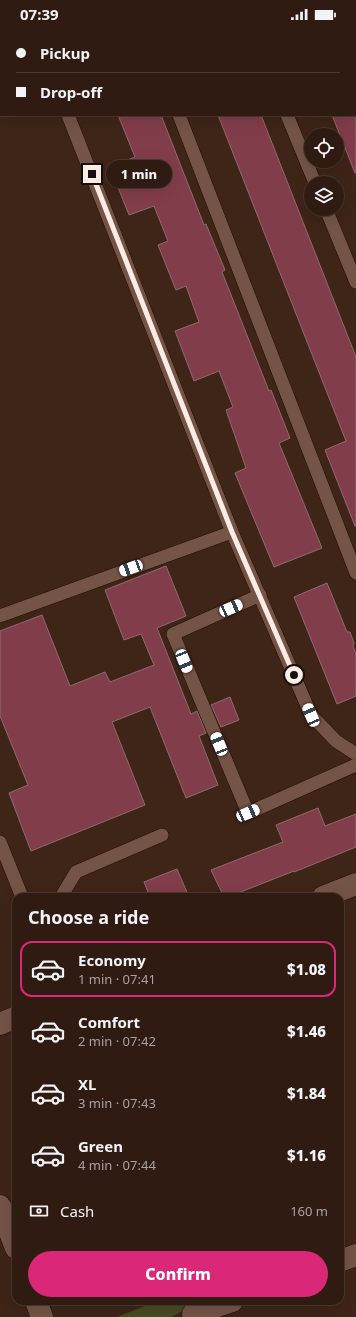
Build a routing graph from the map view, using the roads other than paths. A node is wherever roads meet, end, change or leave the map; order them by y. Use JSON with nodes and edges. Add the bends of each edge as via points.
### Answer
{"nodes":[{"id":1,"x":68,"y":116,"type":"edge"},
{"id":2,"x":179,"y":116,"type":"edge"},
{"id":3,"x":287,"y":116,"type":"edge"},
{"id":4,"x":312,"y":176,"type":"edge"},
{"id":5,"x":329,"y":216,"type":"edge"},
{"id":6,"x":356,"y":282,"type":"edge"},
{"id":7,"x":232,"y":532,"type":"junction"},
{"id":8,"x":356,"y":573,"type":"edge"},
{"id":9,"x":260,"y":595,"type":"junction"},
{"id":10,"x":0,"y":616,"type":"edge"},
{"id":11,"x":356,"y":754,"type":"edge"},
{"id":12,"x":356,"y":765,"type":"edge"},
{"id":13,"x":162,"y":835,"type":"dead end"},
{"id":14,"x":0,"y":842,"type":"edge"},
{"id":15,"x":356,"y":884,"type":"edge"},
{"id":16,"x":20,"y":893,"type":"edge"},
{"id":17,"x":63,"y":893,"type":"edge"},
{"id":18,"x":333,"y":893,"type":"edge"},
{"id":19,"x":12,"y":1019,"type":"edge"},
{"id":20,"x":0,"y":1024,"type":"edge"},
{"id":21,"x":0,"y":1206,"type":"edge"},
{"id":22,"x":12,"y":1238,"type":"edge"},
{"id":23,"x":356,"y":1255,"type":"edge"},
{"id":24,"x":344,"y":1260,"type":"edge"},
{"id":25,"x":38,"y":1305,"type":"edge"},
{"id":26,"x":220,"y":1305,"type":"edge"},
{"id":27,"x":193,"y":1314,"type":"dead end"},
{"id":28,"x":42,"y":1317,"type":"edge"}],
"edges":[{"from":1,"to":7,"type":"lane"},
{"from":2,"to":8,"type":"lane"},
{"from":3,"to":4,"type":"lane"},
{"from":5,"to":6,"type":"lane"},
{"from":7,"to":9,"type":"lane"},
{"from":7,"to":10,"type":"lane"},
{"from":9,"to":11,"type":"lane","via":[[311,715],[336,741]]},
{"from":9,"to":12,"type":"lane","via":[[173,634],[248,813]]},
{"from":13,"to":17,"type":"lane","via":[[76,872]]},
{"from":14,"to":16,"type":"lane"},
{"from":15,"to":18,"type":"street"},
{"from":19,"to":20,"type":"street"},
{"from":21,"to":22,"type":"street"},
{"from":23,"to":24,"type":"street"},
{"from":25,"to":28,"type":"street"},
{"from":26,"to":27,"type":"street"}]}
